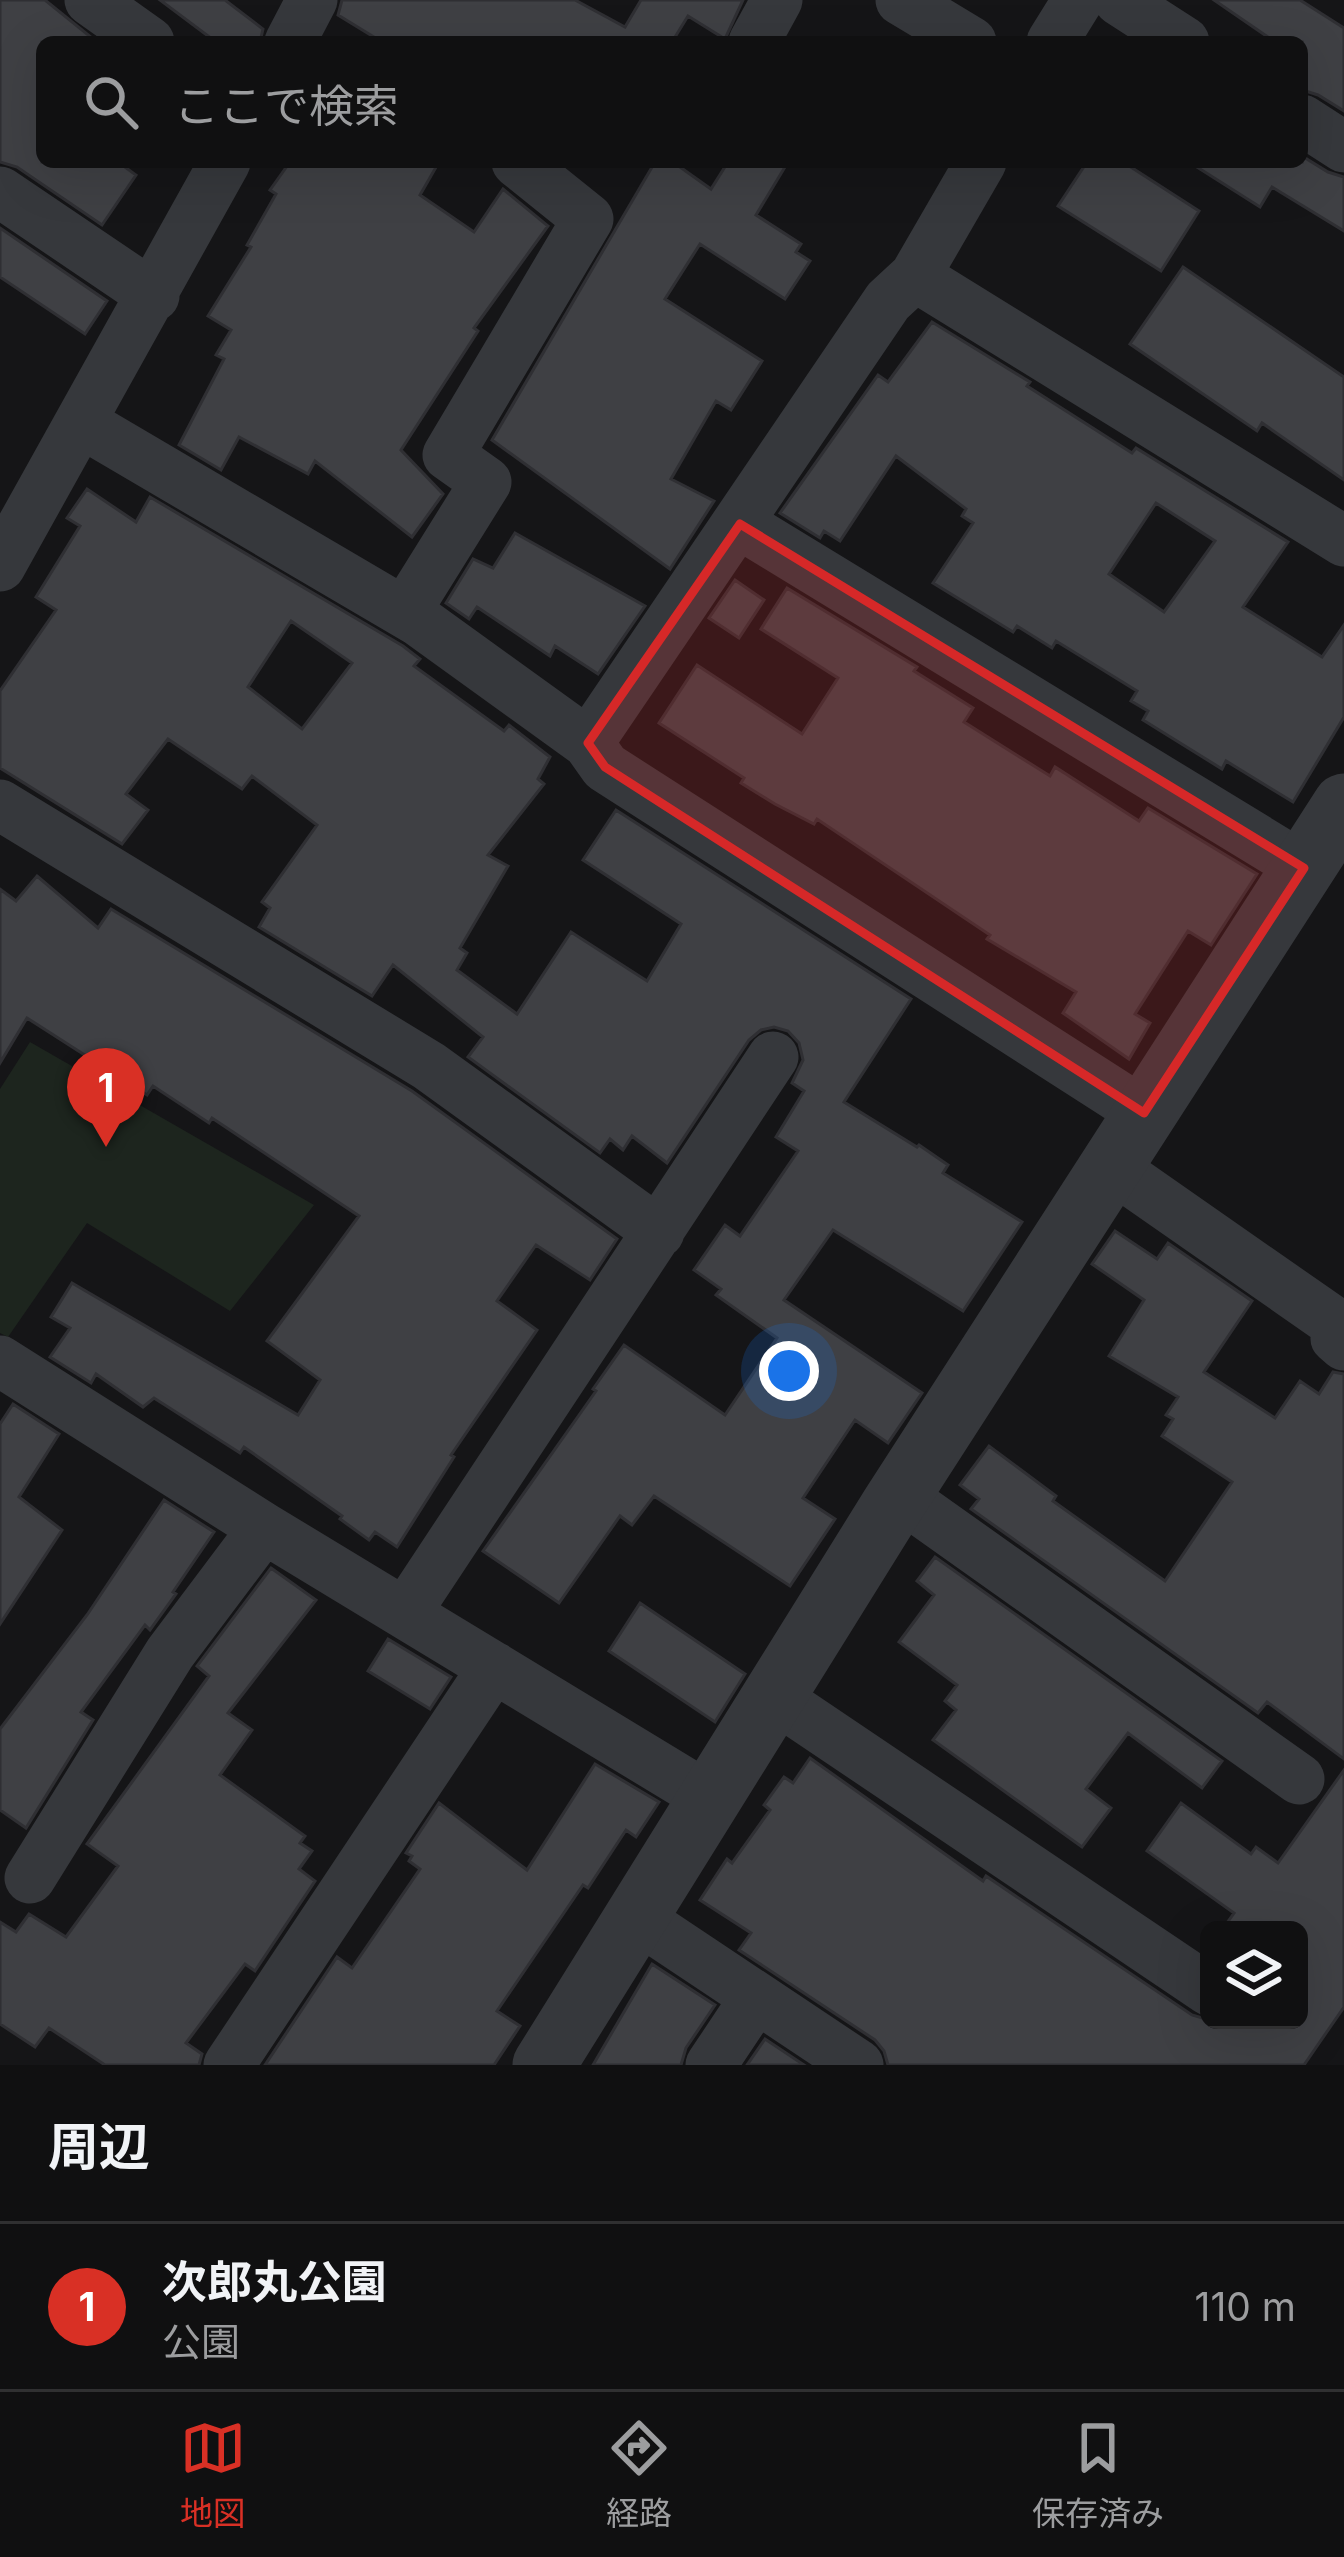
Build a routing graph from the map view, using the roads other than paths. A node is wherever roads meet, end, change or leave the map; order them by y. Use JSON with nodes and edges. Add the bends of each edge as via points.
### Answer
{"nodes":[{"id":1,"x":90,"y":0,"type":"edge"},
{"id":2,"x":778,"y":0,"type":"edge"},
{"id":3,"x":901,"y":0,"type":"edge"},
{"id":4,"x":1078,"y":0,"type":"edge"},
{"id":5,"x":1120,"y":0,"type":"edge"},
{"id":6,"x":141,"y":36,"type":"edge"},
{"id":7,"x":757,"y":36,"type":"edge"},
{"id":8,"x":961,"y":36,"type":"edge"},
{"id":9,"x":1056,"y":36,"type":"edge"},
{"id":10,"x":1175,"y":36,"type":"edge"},
{"id":11,"x":1308,"y":124,"type":"edge"},
{"id":12,"x":1344,"y":147,"type":"edge"},
{"id":13,"x":223,"y":168,"type":"edge"},
{"id":14,"x":525,"y":168,"type":"edge"},
{"id":15,"x":978,"y":168,"type":"edge"},
{"id":16,"x":0,"y":192,"type":"edge"},
{"id":17,"x":915,"y":276,"type":"junction"},
{"id":18,"x":154,"y":296,"type":"junction"},
{"id":19,"x":82,"y":423,"type":"junction"},
{"id":20,"x":740,"y":524,"type":"junction"},
{"id":21,"x":7,"y":540,"type":"edge"},
{"id":22,"x":1344,"y":541,"type":"edge"},
{"id":23,"x":405,"y":612,"type":"junction"},
{"id":24,"x":588,"y":743,"type":"junction"},
{"id":25,"x":0,"y":805,"type":"edge"},
{"id":26,"x":1344,"y":805,"type":"edge"},
{"id":27,"x":1304,"y":868,"type":"junction"},
{"id":28,"x":773,"y":1057,"type":"dead end"},
{"id":29,"x":1144,"y":1113,"type":"junction"},
{"id":30,"x":1110,"y":1166,"type":"junction"},
{"id":31,"x":659,"y":1232,"type":"junction"},
{"id":32,"x":1344,"y":1345,"type":"edge"},
{"id":33,"x":0,"y":1361,"type":"edge"},
{"id":34,"x":899,"y":1495,"type":"junction"},
{"id":35,"x":264,"y":1528,"type":"junction"},
{"id":36,"x":406,"y":1612,"type":"junction"},
{"id":37,"x":494,"y":1667,"type":"junction"},
{"id":38,"x":774,"y":1697,"type":"junction"},
{"id":39,"x":1299,"y":1778,"type":"dead end"},
{"id":40,"x":711,"y":1799,"type":"junction"},
{"id":41,"x":30,"y":1878,"type":"dead end"},
{"id":42,"x":636,"y":1917,"type":"junction"},
{"id":43,"x":1200,"y":1984,"type":"edge"},
{"id":44,"x":755,"y":1999,"type":"junction"},
{"id":45,"x":230,"y":2065,"type":"edge"},
{"id":46,"x":544,"y":2065,"type":"edge"},
{"id":47,"x":710,"y":2065,"type":"edge"},
{"id":48,"x":858,"y":2065,"type":"edge"}],
"edges":[{"from":1,"to":6,"type":"street"},
{"from":2,"to":7,"type":"street"},
{"from":3,"to":8,"type":"street"},
{"from":4,"to":9,"type":"street"},
{"from":5,"to":10,"type":"street"},
{"from":11,"to":12,"type":"street"},
{"from":13,"to":18,"type":"street"},
{"from":14,"to":23,"type":"street","via":[[589,218],[448,455],[486,482]]},
{"from":15,"to":17,"type":"street"},
{"from":16,"to":18,"type":"street"},
{"from":17,"to":20,"type":"street","via":[[888,301]]},
{"from":17,"to":22,"type":"street"},
{"from":18,"to":19,"type":"street"},
{"from":19,"to":21,"type":"street"},
{"from":19,"to":23,"type":"street"},
{"from":20,"to":24,"type":"street"},
{"from":20,"to":27,"type":"street"},
{"from":23,"to":24,"type":"street"},
{"from":24,"to":29,"type":"street","via":[[605,767]]},
{"from":25,"to":31,"type":"street","via":[[429,1066]]},
{"from":26,"to":27,"type":"street"},
{"from":27,"to":29,"type":"street"},
{"from":28,"to":31,"type":"street"},
{"from":29,"to":30,"type":"street"},
{"from":30,"to":32,"type":"street","via":[[1338,1325]]},
{"from":30,"to":34,"type":"street"},
{"from":31,"to":36,"type":"street"},
{"from":33,"to":35,"type":"street"},
{"from":34,"to":38,"type":"street"},
{"from":34,"to":39,"type":"street"},
{"from":35,"to":36,"type":"street"},
{"from":35,"to":41,"type":"street","via":[[170,1653]]},
{"from":36,"to":37,"type":"street"},
{"from":37,"to":40,"type":"street"},
{"from":37,"to":45,"type":"street"},
{"from":38,"to":40,"type":"street"},
{"from":38,"to":43,"type":"street"},
{"from":40,"to":42,"type":"street"},
{"from":42,"to":44,"type":"street"},
{"from":42,"to":46,"type":"street"},
{"from":44,"to":47,"type":"street"},
{"from":44,"to":48,"type":"street"}]}
